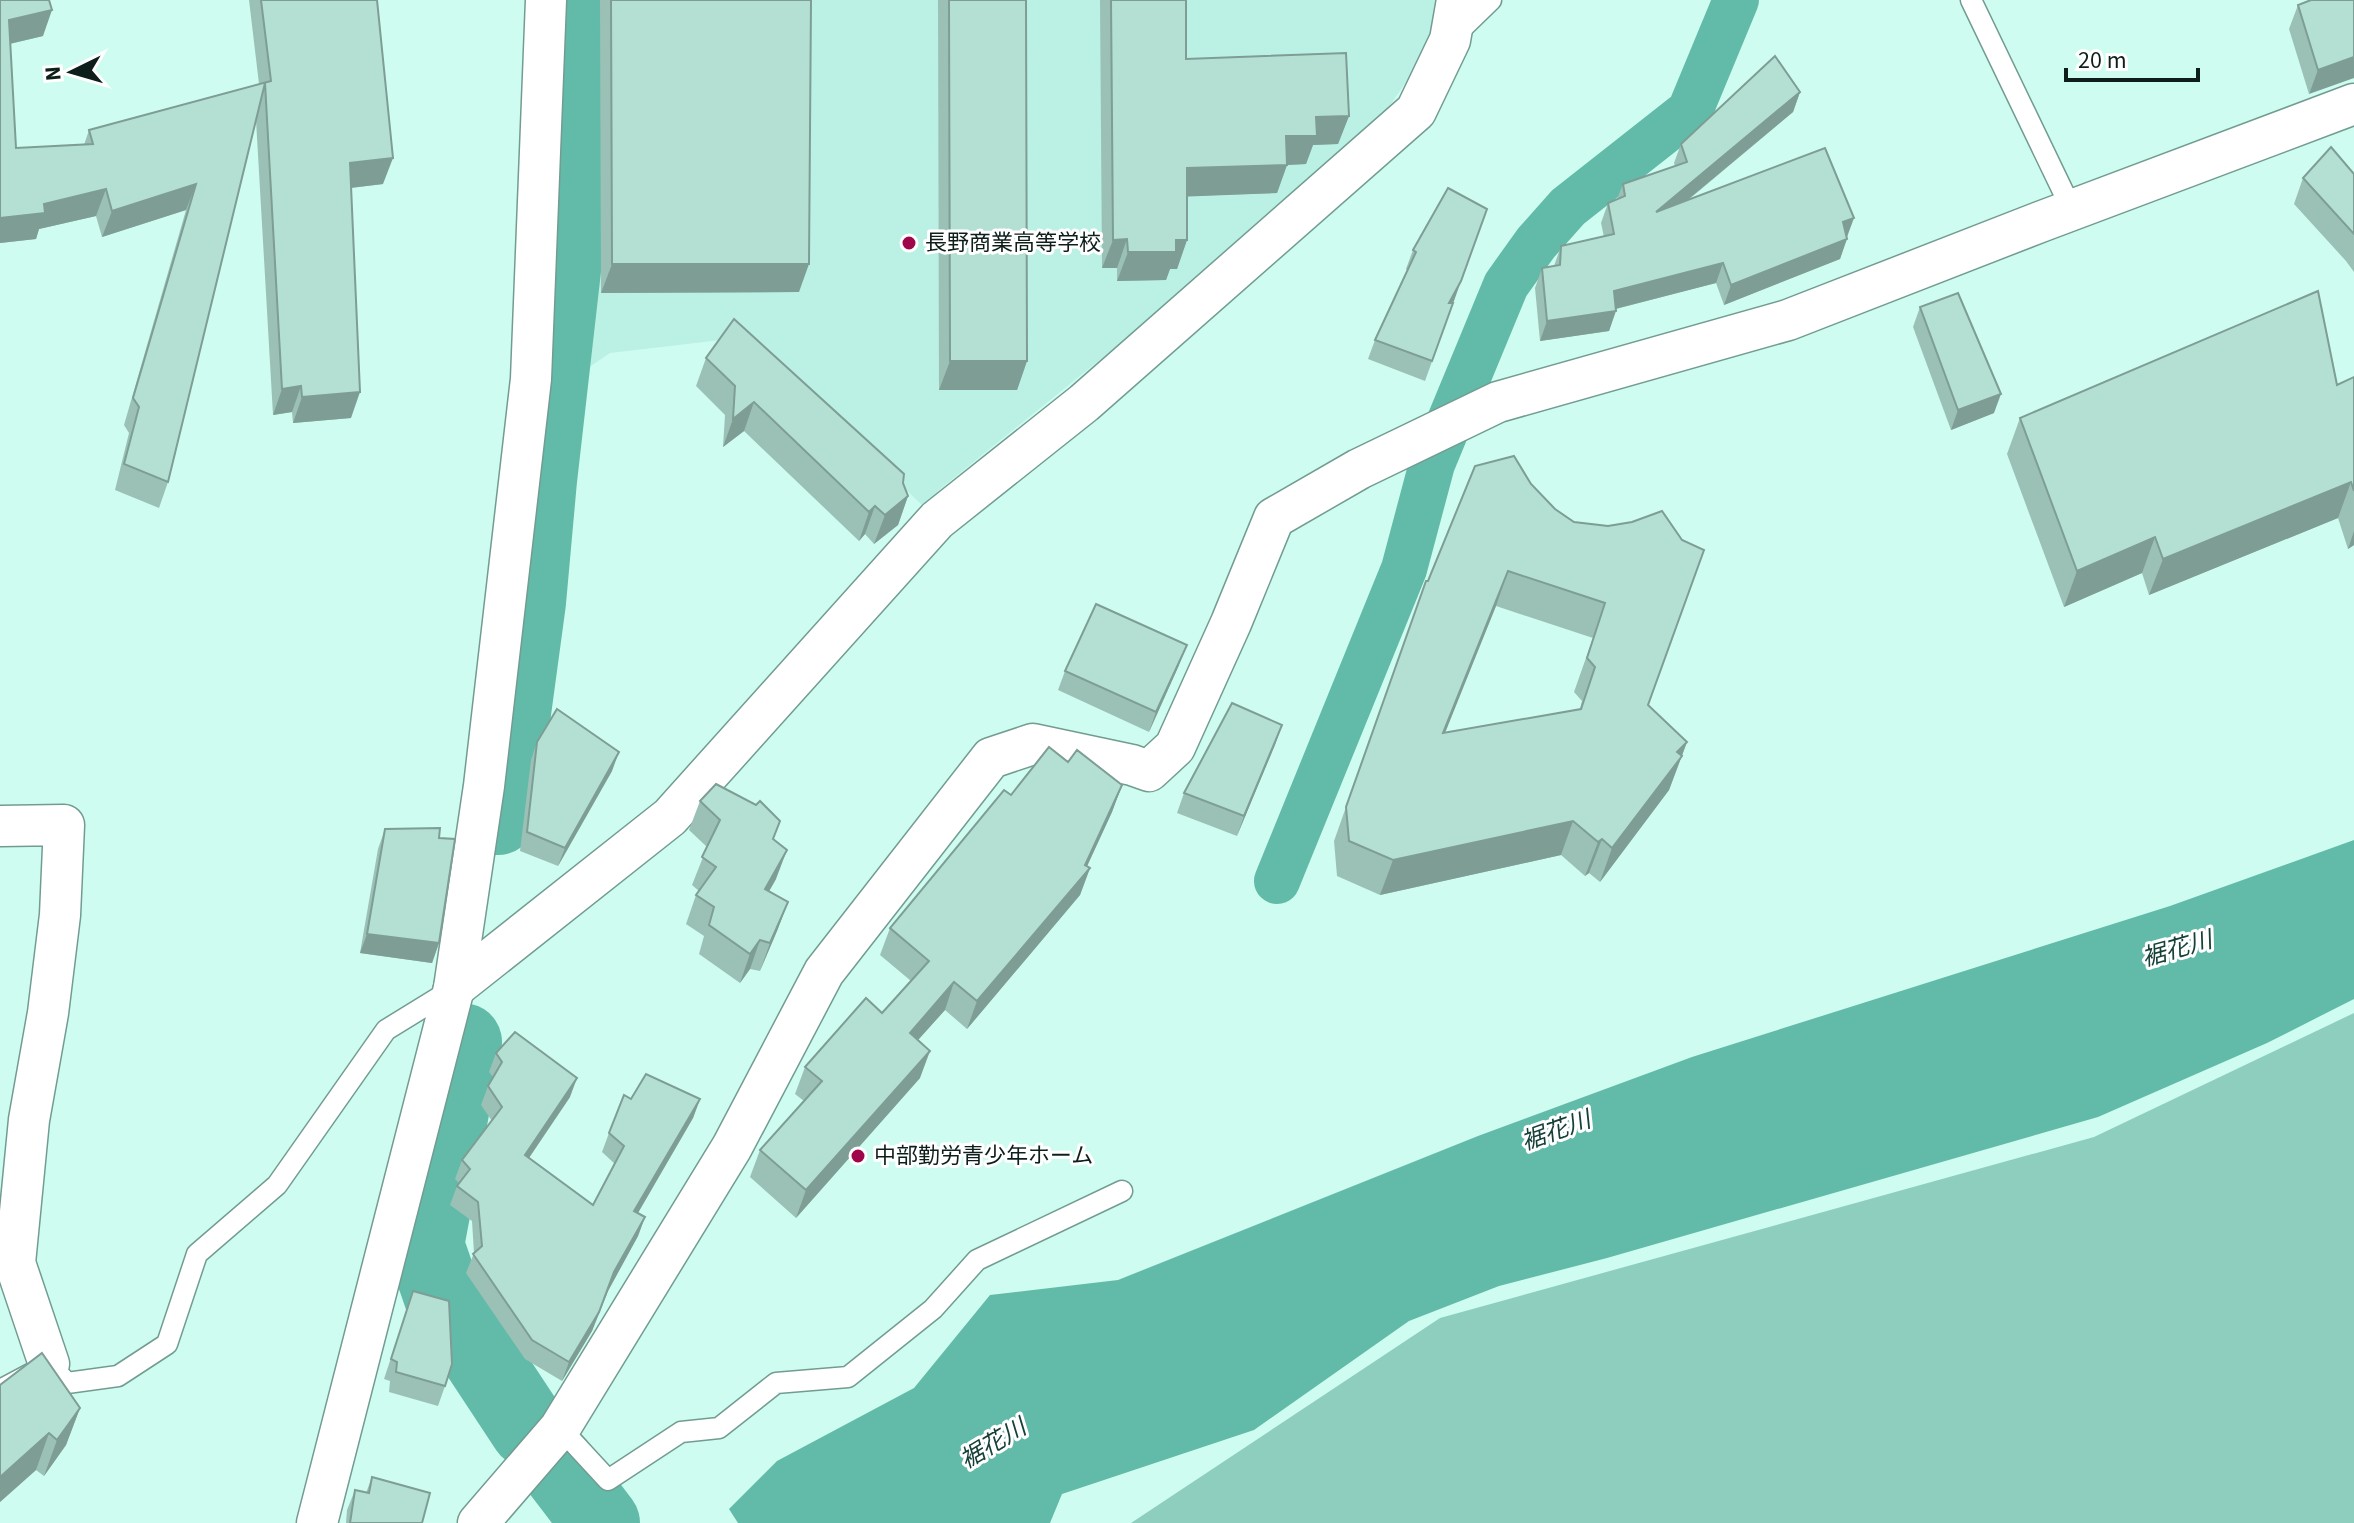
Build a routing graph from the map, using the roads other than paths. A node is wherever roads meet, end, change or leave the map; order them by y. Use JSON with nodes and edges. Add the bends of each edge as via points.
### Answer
{"nodes":[{"id":1,"x":546,"y":0,"type":"edge"},
{"id":2,"x":1457,"y":0,"type":"edge"},
{"id":3,"x":1491,"y":0,"type":"edge"},
{"id":4,"x":1971,"y":0,"type":"edge"},
{"id":5,"x":1450,"y":40,"type":"junction"},
{"id":6,"x":2354,"y":104,"type":"edge"},
{"id":7,"x":2072,"y":210,"type":"junction"},
{"id":8,"x":0,"y":826,"type":"edge"},
{"id":9,"x":454,"y":988,"type":"junction"},
{"id":10,"x":1122,"y":1191,"type":"dead end"},
{"id":11,"x":49,"y":1364,"type":"junction"},
{"id":12,"x":0,"y":1390,"type":"edge"},
{"id":13,"x":560,"y":1428,"type":"junction"},
{"id":14,"x":317,"y":1523,"type":"edge"},
{"id":15,"x":478,"y":1523,"type":"edge"}],
"edges":[{"from":1,"to":9,"type":"street","via":[[531,379],[484,786]]},
{"from":2,"to":5,"type":"street"},
{"from":3,"to":5,"type":"lane"},
{"from":4,"to":7,"type":"lane"},
{"from":5,"to":9,"type":"street","via":[[1416,111],[1084,403],[937,520],[670,817]]},
{"from":6,"to":7,"type":"street"},
{"from":7,"to":13,"type":"street","via":[[1788,320],[1498,402],[1359,469],[1274,518],[1175,747],[1149,771],[1033,744],[991,758],[824,972],[732,1147]]},
{"from":8,"to":11,"type":"street","via":[[64,825],[60,915],[29,1120],[15,1263]]},
{"from":9,"to":11,"type":"lane","via":[[386,1030],[277,1185],[197,1254],[167,1344],[118,1376],[67,1383]]},
{"from":9,"to":14,"type":"street"},
{"from":10,"to":13,"type":"lane","via":[[977,1260],[933,1309],[848,1377],[776,1383],[719,1428],[681,1432],[608,1480]]},
{"from":11,"to":12,"type":"lane"},
{"from":13,"to":15,"type":"street"}]}
